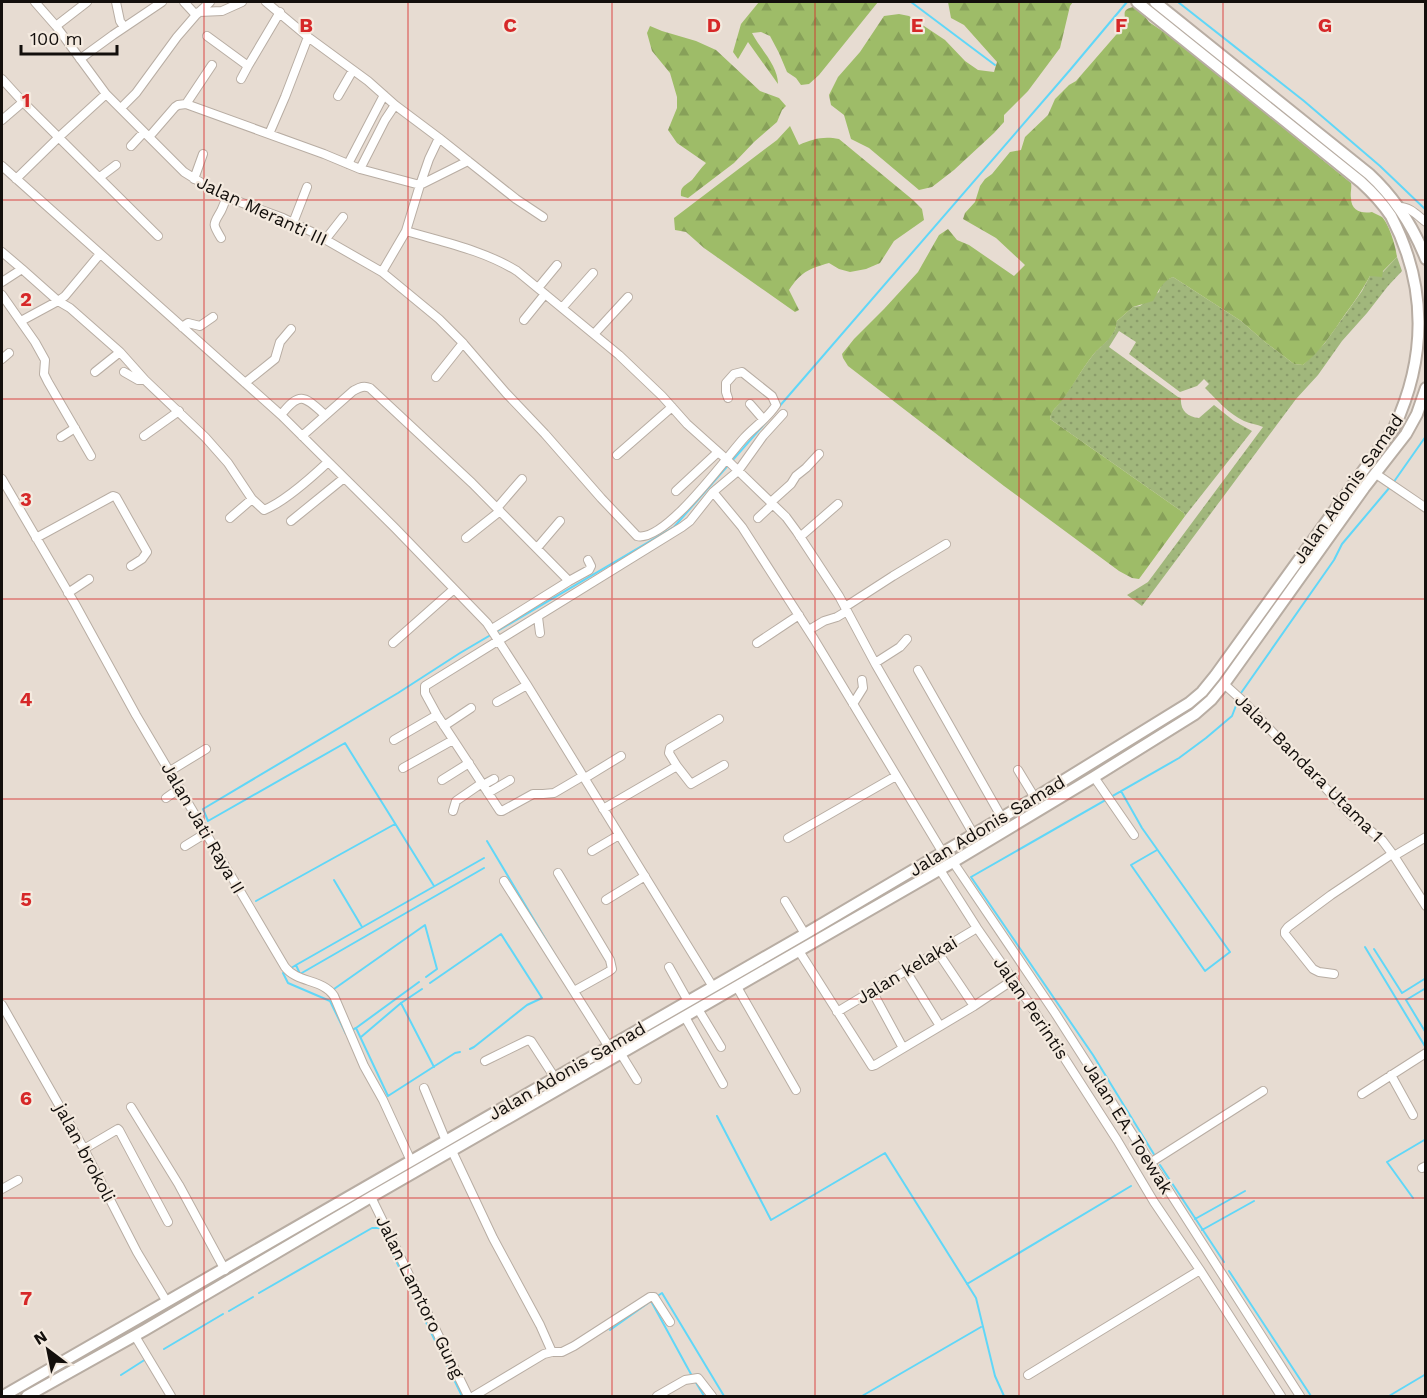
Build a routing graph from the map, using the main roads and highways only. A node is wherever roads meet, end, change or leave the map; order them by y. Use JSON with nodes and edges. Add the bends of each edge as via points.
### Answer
{"nodes":[{"id":1,"x":1155,"y":2,"type":"edge"},
{"id":2,"x":1138,"y":3,"type":"edge"},
{"id":3,"x":1425,"y":259,"type":"edge"},
{"id":4,"x":1425,"y":388,"type":"edge"},
{"id":5,"x":1359,"y":485,"type":"junction"},
{"id":6,"x":1019,"y":808,"type":"junction"},
{"id":7,"x":1026,"y":819,"type":"junction"},
{"id":8,"x":449,"y":1146,"type":"junction"},
{"id":9,"x":44,"y":1380,"type":"junction"},
{"id":10,"x":3,"y":1396,"type":"edge"},
{"id":11,"x":27,"y":1396,"type":"edge"}],
"edges":[{"from":1,"to":3,"type":"highway","via":[[1382,186],[1399,207]]},
{"from":2,"to":5,"type":"highway","name":"Jalan Adonis Samad","via":[[1361,182],[1390,214],[1403,236],[1421,282],[1423,347],[1401,415]]},
{"from":4,"to":5,"type":"highway","via":[[1412,424],[1376,474]]},
{"from":5,"to":6,"type":"highway","name":"Jalan Adonis Samad","via":[[1202,692]]},
{"from":5,"to":7,"type":"highway","via":[[1211,700],[1195,714]]},
{"from":6,"to":7,"type":"highway"},
{"from":6,"to":8,"type":"highway","name":"Jalan Adonis Samad","via":[[555,1078]]},
{"from":7,"to":8,"type":"highway","via":[[739,991],[698,1009],[687,1022]]},
{"from":8,"to":9,"type":"highway","via":[[372,1197],[135,1336]]},
{"from":8,"to":9,"type":"highway","name":"Jalan Adonis Samad","via":[[411,1161],[166,1302]]},
{"from":9,"to":10,"type":"highway","name":"Jalan Adonis Samad"},
{"from":9,"to":11,"type":"highway"}]}
